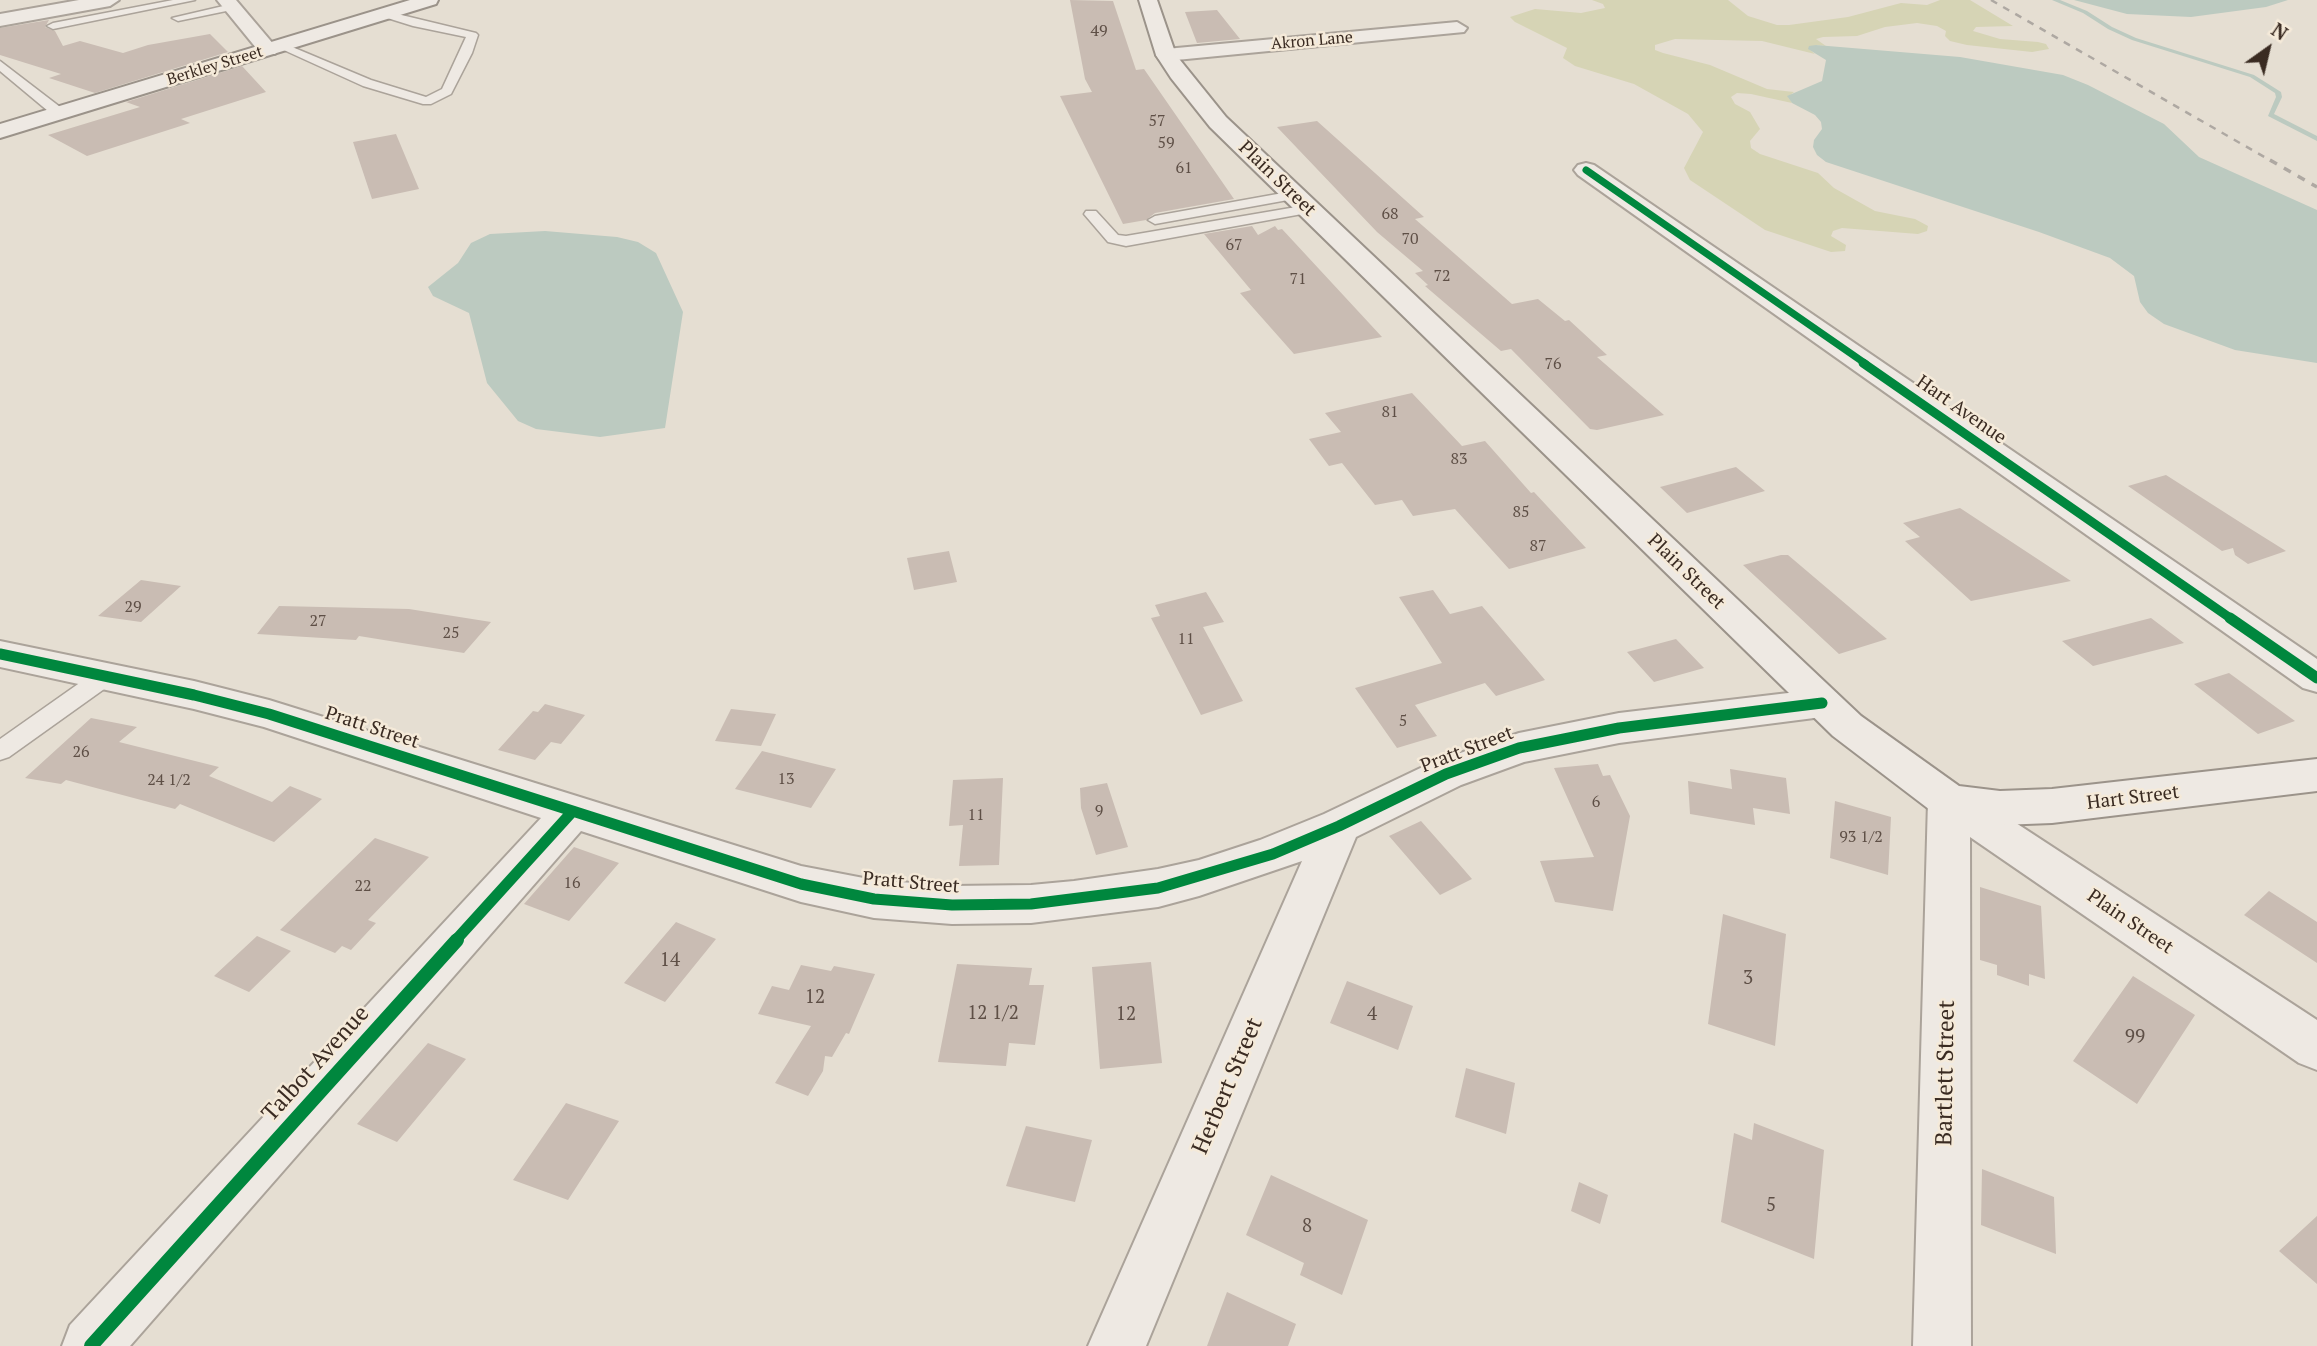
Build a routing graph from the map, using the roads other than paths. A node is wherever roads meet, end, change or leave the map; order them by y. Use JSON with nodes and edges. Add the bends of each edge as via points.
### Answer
{"nodes":[{"id":1,"x":110,"y":0,"type":"edge"},
{"id":2,"x":190,"y":0,"type":"edge"},
{"id":3,"x":429,"y":0,"type":"edge"},
{"id":4,"x":1148,"y":0,"type":"edge"},
{"id":5,"x":229,"y":4,"type":"edge"},
{"id":6,"x":385,"y":14,"type":"junction"},
{"id":7,"x":178,"y":18,"type":"dead end"},
{"id":8,"x":0,"y":20,"type":"edge"},
{"id":9,"x":53,"y":26,"type":"dead end"},
{"id":10,"x":1457,"y":28,"type":"dead end"},
{"id":11,"x":275,"y":48,"type":"junction"},
{"id":12,"x":1166,"y":55,"type":"junction"},
{"id":13,"x":0,"y":65,"type":"edge"},
{"id":14,"x":58,"y":113,"type":"junction"},
{"id":15,"x":0,"y":131,"type":"edge"},
{"id":16,"x":1586,"y":170,"type":"dead end"},
{"id":17,"x":1301,"y":202,"type":"junction"},
{"id":18,"x":1091,"y":214,"type":"dead end"},
{"id":19,"x":1155,"y":220,"type":"dead end"},
{"id":20,"x":0,"y":653,"type":"edge"},
{"id":21,"x":106,"y":676,"type":"junction"},
{"id":22,"x":2317,"y":678,"type":"edge"},
{"id":23,"x":1822,"y":703,"type":"junction"},
{"id":24,"x":0,"y":751,"type":"edge"},
{"id":25,"x":2317,"y":775,"type":"edge"},
{"id":26,"x":1949,"y":801,"type":"junction"},
{"id":27,"x":572,"y":812,"type":"junction"},
{"id":28,"x":1339,"y":826,"type":"junction"},
{"id":29,"x":2317,"y":1047,"type":"edge"},
{"id":30,"x":91,"y":1346,"type":"edge"},
{"id":31,"x":1116,"y":1346,"type":"edge"},
{"id":32,"x":1942,"y":1346,"type":"edge"}],
"edges":[{"from":1,"to":8,"type":"street"},
{"from":2,"to":9,"type":"lane"},
{"from":3,"to":6,"type":"street","name":"Berkley Street"},
{"from":4,"to":12,"type":"street","name":"Plain Street"},
{"from":5,"to":7,"type":"lane"},
{"from":5,"to":11,"type":"street"},
{"from":6,"to":11,"type":"street","name":"Berkley Street"},
{"from":6,"to":11,"type":"lane","via":[[472,35],[447,91],[427,101]]},
{"from":10,"to":12,"type":"street","name":"Akron Lane"},
{"from":11,"to":14,"type":"street","name":"Berkley Street"},
{"from":12,"to":17,"type":"street","name":"Plain Street","via":[[1217,122]]},
{"from":13,"to":14,"type":"lane"},
{"from":14,"to":15,"type":"street","name":"Berkley Street"},
{"from":16,"to":22,"type":"street","name":"Hart Avenue"},
{"from":17,"to":18,"type":"lane","via":[[1126,241],[1112,239]]},
{"from":17,"to":19,"type":"lane"},
{"from":17,"to":23,"type":"street","name":"Plain Street"},
{"from":20,"to":21,"type":"street","name":"Pratt Street"},
{"from":21,"to":24,"type":"lane"},
{"from":21,"to":27,"type":"street","name":"Pratt Street","via":[[294,721]]},
{"from":23,"to":26,"type":"street","name":"Plain Street"},
{"from":23,"to":28,"type":"street","name":"Pratt Street","via":[[1543,741],[1446,774]]},
{"from":25,"to":26,"type":"street","name":"Hart Street","via":[[2074,804],[2000,808]]},
{"from":26,"to":29,"type":"street","name":"Plain Street"},
{"from":26,"to":32,"type":"street","name":"Bartlett Street"},
{"from":27,"to":28,"type":"street","name":"Pratt Street","via":[[801,884],[874,899],[952,905],[1041,903],[1158,888],[1273,854]]},
{"from":27,"to":30,"type":"street","name":"Talbot Avenue"},
{"from":28,"to":31,"type":"street","name":"Herbert Street"}]}
